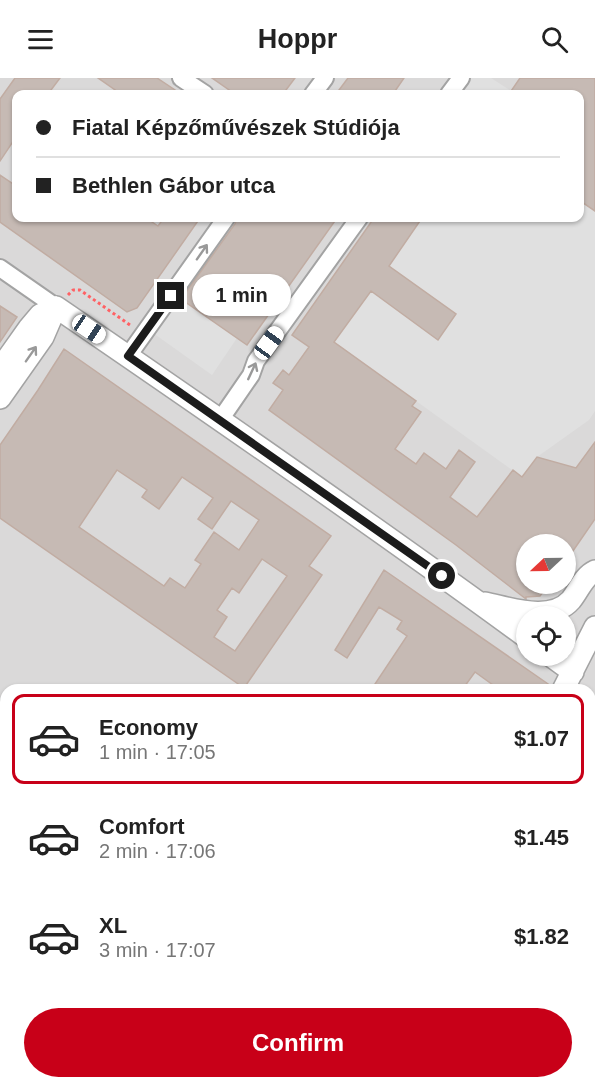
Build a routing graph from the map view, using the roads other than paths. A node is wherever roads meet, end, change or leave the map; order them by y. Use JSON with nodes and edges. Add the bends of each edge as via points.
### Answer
{"nodes":[{"id":1,"x":181,"y":78,"type":"edge"},
{"id":2,"x":199,"y":90,"type":"edge"},
{"id":3,"x":223,"y":222,"type":"edge"},
{"id":4,"x":356,"y":222,"type":"edge"},
{"id":5,"x":0,"y":268,"type":"edge"},
{"id":6,"x":56,"y":307,"type":"junction"},
{"id":7,"x":128,"y":356,"type":"junction"},
{"id":8,"x":0,"y":369,"type":"edge"},
{"id":9,"x":0,"y":398,"type":"edge"},
{"id":10,"x":220,"y":420,"type":"junction"},
{"id":11,"x":595,"y":571,"type":"edge"},
{"id":12,"x":477,"y":601,"type":"junction"},
{"id":13,"x":595,"y":627,"type":"edge"},
{"id":14,"x":516,"y":630,"type":"edge"},
{"id":15,"x":558,"y":666,"type":"edge"},
{"id":16,"x":568,"y":681,"type":"edge"}],
"edges":[{"from":1,"to":2,"type":"street"},
{"from":7,"to":3,"type":"street","one_way":true},
{"from":10,"to":4,"type":"street","one_way":true,"via":[[251,375],[256,361]]},
{"from":5,"to":6,"type":"street"},
{"from":6,"to":7,"type":"street"},
{"from":6,"to":8,"type":"street","via":[[40,315]]},
{"from":9,"to":6,"type":"street","one_way":true,"via":[[43,337]]},
{"from":7,"to":10,"type":"street"},
{"from":10,"to":12,"type":"street"},
{"from":11,"to":12,"type":"street","via":[[565,606],[550,612]]},
{"from":12,"to":14,"type":"street"},
{"from":13,"to":16,"type":"street"},
{"from":15,"to":16,"type":"street"}]}
